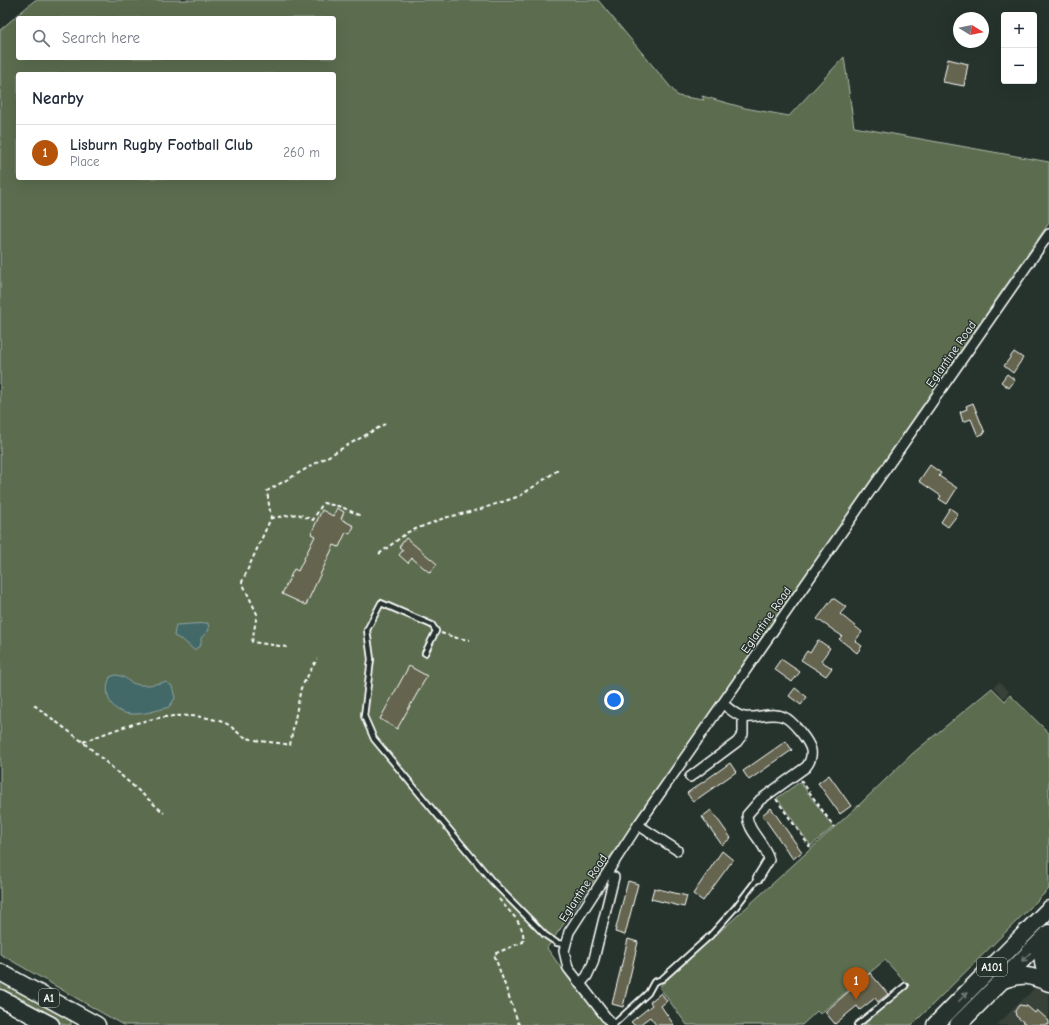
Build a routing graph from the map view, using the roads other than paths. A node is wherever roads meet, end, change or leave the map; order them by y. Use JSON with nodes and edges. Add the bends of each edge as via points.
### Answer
{"nodes":[{"id":1,"x":1049,"y":234,"type":"edge"},
{"id":2,"x":425,"y":654,"type":"dead end"},
{"id":3,"x":723,"y":704,"type":"junction"},
{"id":4,"x":743,"y":717,"type":"junction"},
{"id":5,"x":690,"y":777,"type":"dead end"},
{"id":6,"x":638,"y":825,"type":"junction"},
{"id":7,"x":677,"y":850,"type":"dead end"},
{"id":8,"x":614,"y":877,"type":"dead end"},
{"id":9,"x":758,"y":878,"type":"joint"},
{"id":10,"x":1049,"y":909,"type":"edge"},
{"id":11,"x":1049,"y":933,"type":"edge"},
{"id":12,"x":1049,"y":938,"type":"edge"},
{"id":13,"x":564,"y":944,"type":"junction"},
{"id":14,"x":0,"y":972,"type":"edge"},
{"id":15,"x":1002,"y":980,"type":"junction"},
{"id":16,"x":1049,"y":982,"type":"edge"},
{"id":17,"x":580,"y":984,"type":"junction"},
{"id":18,"x":905,"y":986,"type":"dead end"},
{"id":19,"x":0,"y":998,"type":"edge"},
{"id":20,"x":51,"y":1025,"type":"edge"},
{"id":21,"x":97,"y":1025,"type":"edge"},
{"id":22,"x":613,"y":1025,"type":"edge"},
{"id":23,"x":857,"y":1025,"type":"edge"},
{"id":24,"x":935,"y":1025,"type":"edge"},
{"id":25,"x":958,"y":1025,"type":"edge"}],
"edges":[{"from":1,"to":3,"type":"street","name":"Eglantine Road"},
{"from":2,"to":13,"type":"lane","via":[[436,631],[432,625],[381,603],[367,630],[371,659],[364,716],[374,739],[492,881],[545,935],[557,943]]},
{"from":3,"to":4,"type":"street"},
{"from":3,"to":6,"type":"street","name":"Eglantine Road"},
{"from":4,"to":5,"type":"street","via":[[743,734],[737,742]]},
{"from":4,"to":9,"type":"street","via":[[784,717],[794,725],[811,750],[810,762],[760,800],[747,815],[747,824],[768,852],[770,860]]},
{"from":6,"to":7,"type":"street"},
{"from":6,"to":13,"type":"street","name":"Eglantine Road","via":[[579,915]]},
{"from":8,"to":17,"type":"street","via":[[593,963]]},
{"from":9,"to":22,"type":"lane","via":[[711,935],[662,979],[654,982],[648,993]]},
{"from":24,"to":10,"type":"highway","number":"A101","one_way":true},
{"from":11,"to":15,"type":"highway","number":"A101","one_way":true},
{"from":12,"to":16,"type":"highway","via":[[1044,947],[1042,960]]},
{"from":13,"to":17,"type":"street","via":[[564,959]]},
{"from":14,"to":21,"type":"highway","number":"A1","via":[[78,1018]]},
{"from":15,"to":16,"type":"highway","via":[[1016,975],[1028,975]]},
{"from":15,"to":25,"type":"highway","number":"A101"},
{"from":17,"to":22,"type":"street"},
{"from":18,"to":23,"type":"lane"},
{"from":19,"to":20,"type":"highway","number":"A1"}]}
